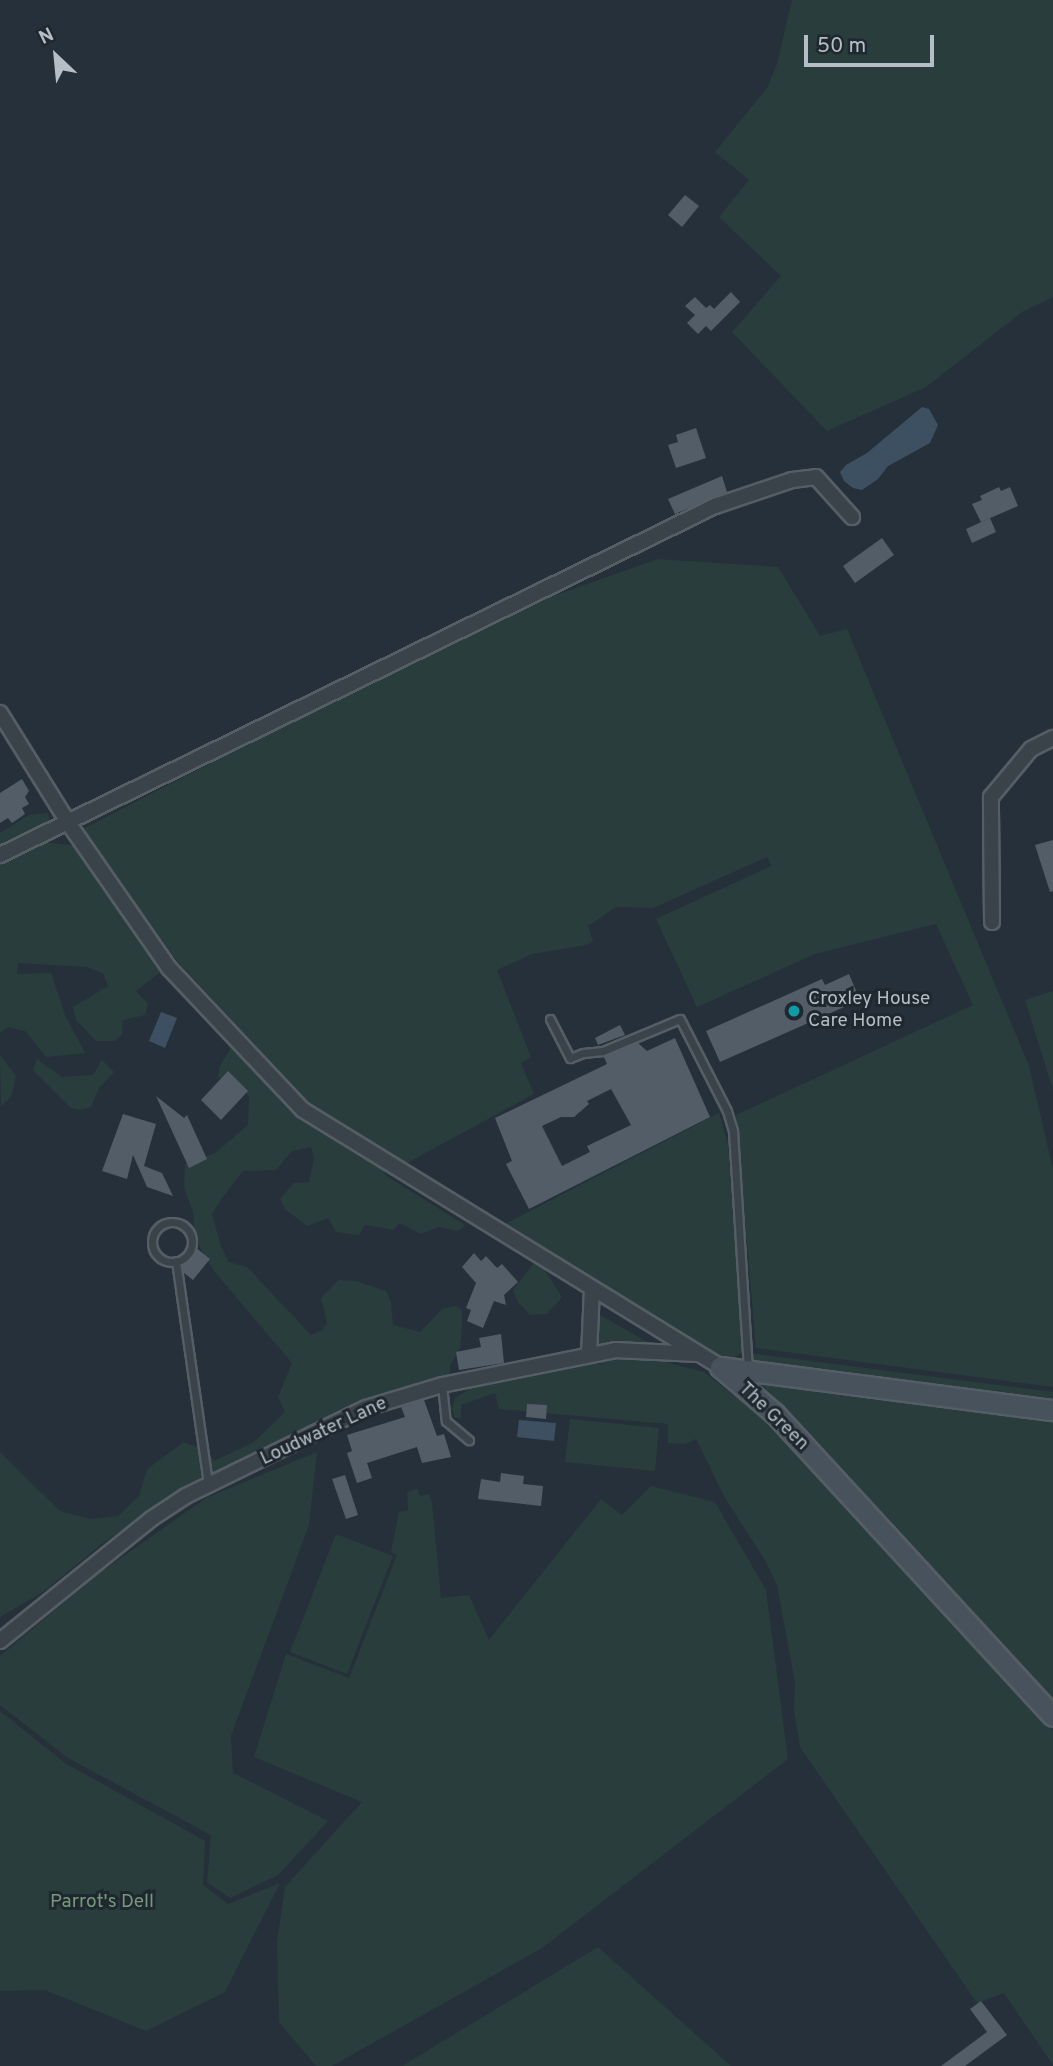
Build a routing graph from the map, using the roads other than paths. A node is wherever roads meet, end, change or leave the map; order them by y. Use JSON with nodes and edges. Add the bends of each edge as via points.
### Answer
{"nodes":[{"id":1,"x":852,"y":517,"type":"dead end"},
{"id":2,"x":0,"y":713,"type":"edge"},
{"id":3,"x":1053,"y":738,"type":"edge"},
{"id":4,"x":69,"y":824,"type":"junction"},
{"id":5,"x":0,"y":855,"type":"edge"},
{"id":6,"x":992,"y":922,"type":"dead end"},
{"id":7,"x":550,"y":1019,"type":"dead end"},
{"id":8,"x":176,"y":1261,"type":"junction"},
{"id":9,"x":592,"y":1288,"type":"junction"},
{"id":10,"x":699,"y":1354,"type":"junction"},
{"id":11,"x":589,"y":1355,"type":"junction"},
{"id":12,"x":720,"y":1367,"type":"junction"},
{"id":13,"x":748,"y":1368,"type":"junction"},
{"id":14,"x":442,"y":1385,"type":"junction"},
{"id":15,"x":1053,"y":1410,"type":"edge"},
{"id":16,"x":469,"y":1440,"type":"dead end"},
{"id":17,"x":208,"y":1485,"type":"junction"},
{"id":18,"x":0,"y":1641,"type":"edge"},
{"id":19,"x":1053,"y":1716,"type":"edge"}],
"edges":[{"from":1,"to":4,"type":"street","via":[[816,477],[792,480],[715,506]]},
{"from":2,"to":4,"type":"street"},
{"from":3,"to":6,"type":"street","via":[[1031,749],[991,797]]},
{"from":4,"to":5,"type":"street"},
{"from":4,"to":9,"type":"street","via":[[169,968],[303,1110]]},
{"from":7,"to":13,"type":"lane","via":[[570,1058],[603,1051],[680,1019],[733,1131]]},
{"from":8,"to":8,"type":"lane","via":[[158,1256],[153,1244],[160,1226],[172,1222],[185,1226],[192,1236],[188,1255]]},
{"from":8,"to":17,"type":"lane"},
{"from":9,"to":10,"type":"street"},
{"from":9,"to":11,"type":"street"},
{"from":10,"to":11,"type":"street","name":"Loudwater Lane","via":[[615,1350]]},
{"from":10,"to":12,"type":"street"},
{"from":11,"to":14,"type":"street","name":"Loudwater Lane"},
{"from":12,"to":13,"type":"street","name":"The Green"},
{"from":12,"to":19,"type":"street","name":"The Green","via":[[775,1414]]},
{"from":13,"to":15,"type":"street","name":"The Green"},
{"from":14,"to":16,"type":"lane","via":[[446,1421]]},
{"from":14,"to":17,"type":"street","name":"Loudwater Lane","via":[[366,1408]]},
{"from":17,"to":18,"type":"street","name":"Loudwater Lane","via":[[150,1519]]}]}
